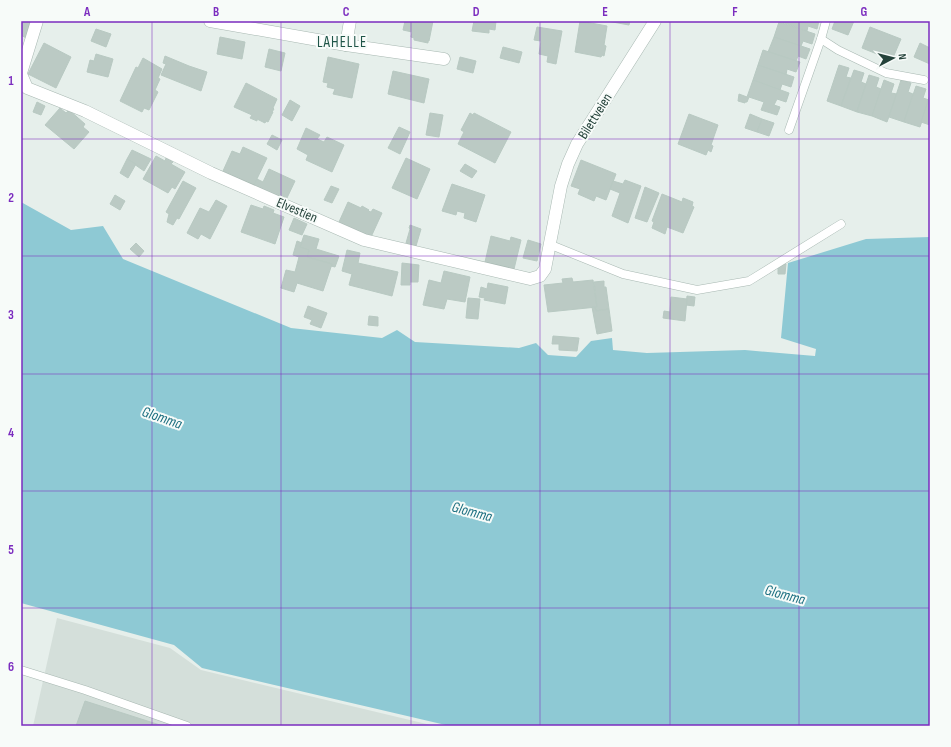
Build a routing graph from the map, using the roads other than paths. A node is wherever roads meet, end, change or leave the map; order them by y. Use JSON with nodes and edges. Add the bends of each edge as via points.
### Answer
{"nodes":[{"id":1,"x":37,"y":21,"type":"edge"},
{"id":2,"x":210,"y":21,"type":"edge"},
{"id":3,"x":350,"y":21,"type":"edge"},
{"id":4,"x":655,"y":21,"type":"edge"},
{"id":5,"x":826,"y":21,"type":"edge"},
{"id":6,"x":821,"y":39,"type":"junction"},
{"id":7,"x":346,"y":45,"type":"junction"},
{"id":8,"x":444,"y":59,"type":"dead end"},
{"id":9,"x":21,"y":74,"type":"edge"},
{"id":10,"x":924,"y":80,"type":"dead end"},
{"id":11,"x":789,"y":130,"type":"dead end"},
{"id":12,"x":555,"y":221,"type":"joint"},
{"id":13,"x":841,"y":224,"type":"dead end"},
{"id":14,"x":551,"y":245,"type":"junction"},
{"id":15,"x":21,"y":670,"type":"edge"},
{"id":16,"x":187,"y":726,"type":"edge"}],
"edges":[{"from":1,"to":9,"type":"street","name":"Elvestien"},
{"from":2,"to":7,"type":"street"},
{"from":3,"to":7,"type":"street"},
{"from":4,"to":12,"type":"street","name":"Bilettveien","via":[[577,144],[565,172]]},
{"from":5,"to":6,"type":"lane"},
{"from":6,"to":10,"type":"lane","via":[[886,73]]},
{"from":6,"to":11,"type":"lane"},
{"from":7,"to":8,"type":"street"},
{"from":9,"to":14,"type":"street","name":"Elvestien","via":[[27,88],[85,111],[211,173],[364,240],[530,279],[540,276],[546,269]]},
{"from":12,"to":14,"type":"street","name":"Elvestien"},
{"from":13,"to":14,"type":"lane","via":[[749,281],[697,290],[624,274]]},
{"from":15,"to":16,"type":"lane"}]}
